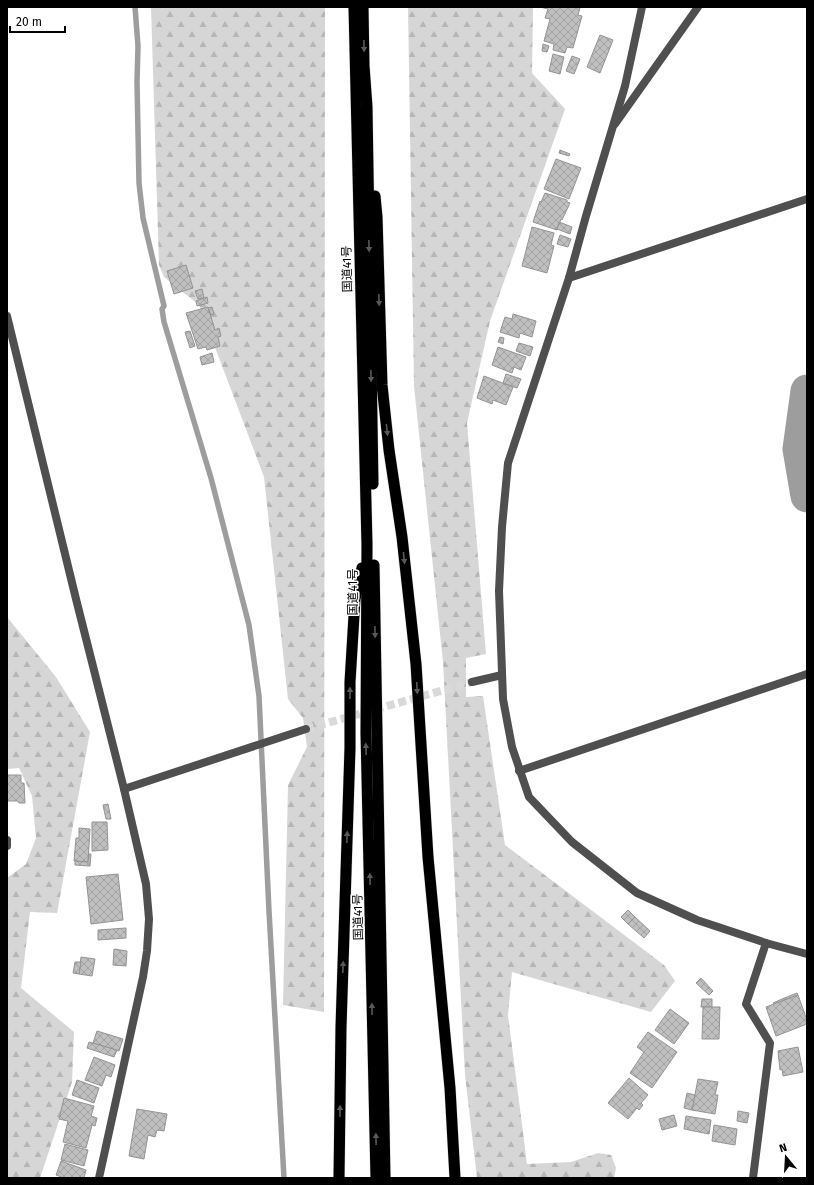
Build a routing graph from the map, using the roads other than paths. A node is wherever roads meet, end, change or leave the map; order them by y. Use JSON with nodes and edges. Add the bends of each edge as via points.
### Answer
{"nodes":[{"id":1,"x":354,"y":7,"type":"edge"},
{"id":2,"x":363,"y":7,"type":"edge"},
{"id":3,"x":642,"y":7,"type":"edge"},
{"id":4,"x":698,"y":7,"type":"edge"},
{"id":5,"x":367,"y":107,"type":"junction"},
{"id":6,"x":613,"y":126,"type":"junction"},
{"id":7,"x":807,"y":199,"type":"edge"},
{"id":8,"x":569,"y":278,"type":"junction"},
{"id":9,"x":7,"y":316,"type":"edge"},
{"id":10,"x":367,"y":545,"type":"junction"},
{"id":11,"x":807,"y":674,"type":"edge"},
{"id":12,"x":502,"y":675,"type":"junction"},
{"id":13,"x":472,"y":682,"type":"tunnel mouth"},
{"id":14,"x":306,"y":729,"type":"tunnel mouth"},
{"id":15,"x":519,"y":771,"type":"junction"},
{"id":16,"x":124,"y":789,"type":"junction"},
{"id":17,"x":7,"y":840,"type":"edge"},
{"id":18,"x":7,"y":846,"type":"edge"},
{"id":19,"x":766,"y":943,"type":"junction"},
{"id":20,"x":807,"y":954,"type":"edge"},
{"id":21,"x":99,"y":1178,"type":"edge"},
{"id":22,"x":339,"y":1178,"type":"edge"},
{"id":23,"x":376,"y":1178,"type":"edge"},
{"id":24,"x":385,"y":1178,"type":"edge"},
{"id":25,"x":455,"y":1178,"type":"edge"},
{"id":26,"x":753,"y":1178,"type":"edge"}],
"edges":[{"from":1,"to":10,"type":"highway","name":"国道41号"},
{"from":2,"to":5,"type":"highway","name":"国道41号","one_way":true},
{"from":3,"to":6,"type":"street","via":[[625,86]]},
{"from":4,"to":6,"type":"street"},
{"from":5,"to":24,"type":"highway","name":"国道41号","one_way":true},
{"from":5,"to":25,"type":"highway","one_way":true,"via":[[377,217],[382,385],[416,664],[428,857],[450,1088]]},
{"from":6,"to":8,"type":"street"},
{"from":7,"to":8,"type":"street"},
{"from":8,"to":12,"type":"street","via":[[508,463],[499,591]]},
{"from":9,"to":16,"type":"street"},
{"from":22,"to":10,"type":"highway","one_way":true,"via":[[350,682],[355,599]]},
{"from":23,"to":10,"type":"highway","name":"国道41号","one_way":true,"via":[[366,733]]},
{"from":11,"to":15,"type":"street"},
{"from":12,"to":13,"type":"street"},
{"from":12,"to":15,"type":"street","via":[[503,698]]},
{"from":14,"to":16,"type":"street"},
{"from":15,"to":19,"type":"street","via":[[530,797],[572,842],[637,893],[697,920]]},
{"from":16,"to":21,"type":"street","via":[[146,884],[149,919],[147,951]]},
{"from":17,"to":18,"type":"street"},
{"from":19,"to":20,"type":"street"},
{"from":19,"to":26,"type":"street","via":[[746,1004],[770,1043]]}]}
